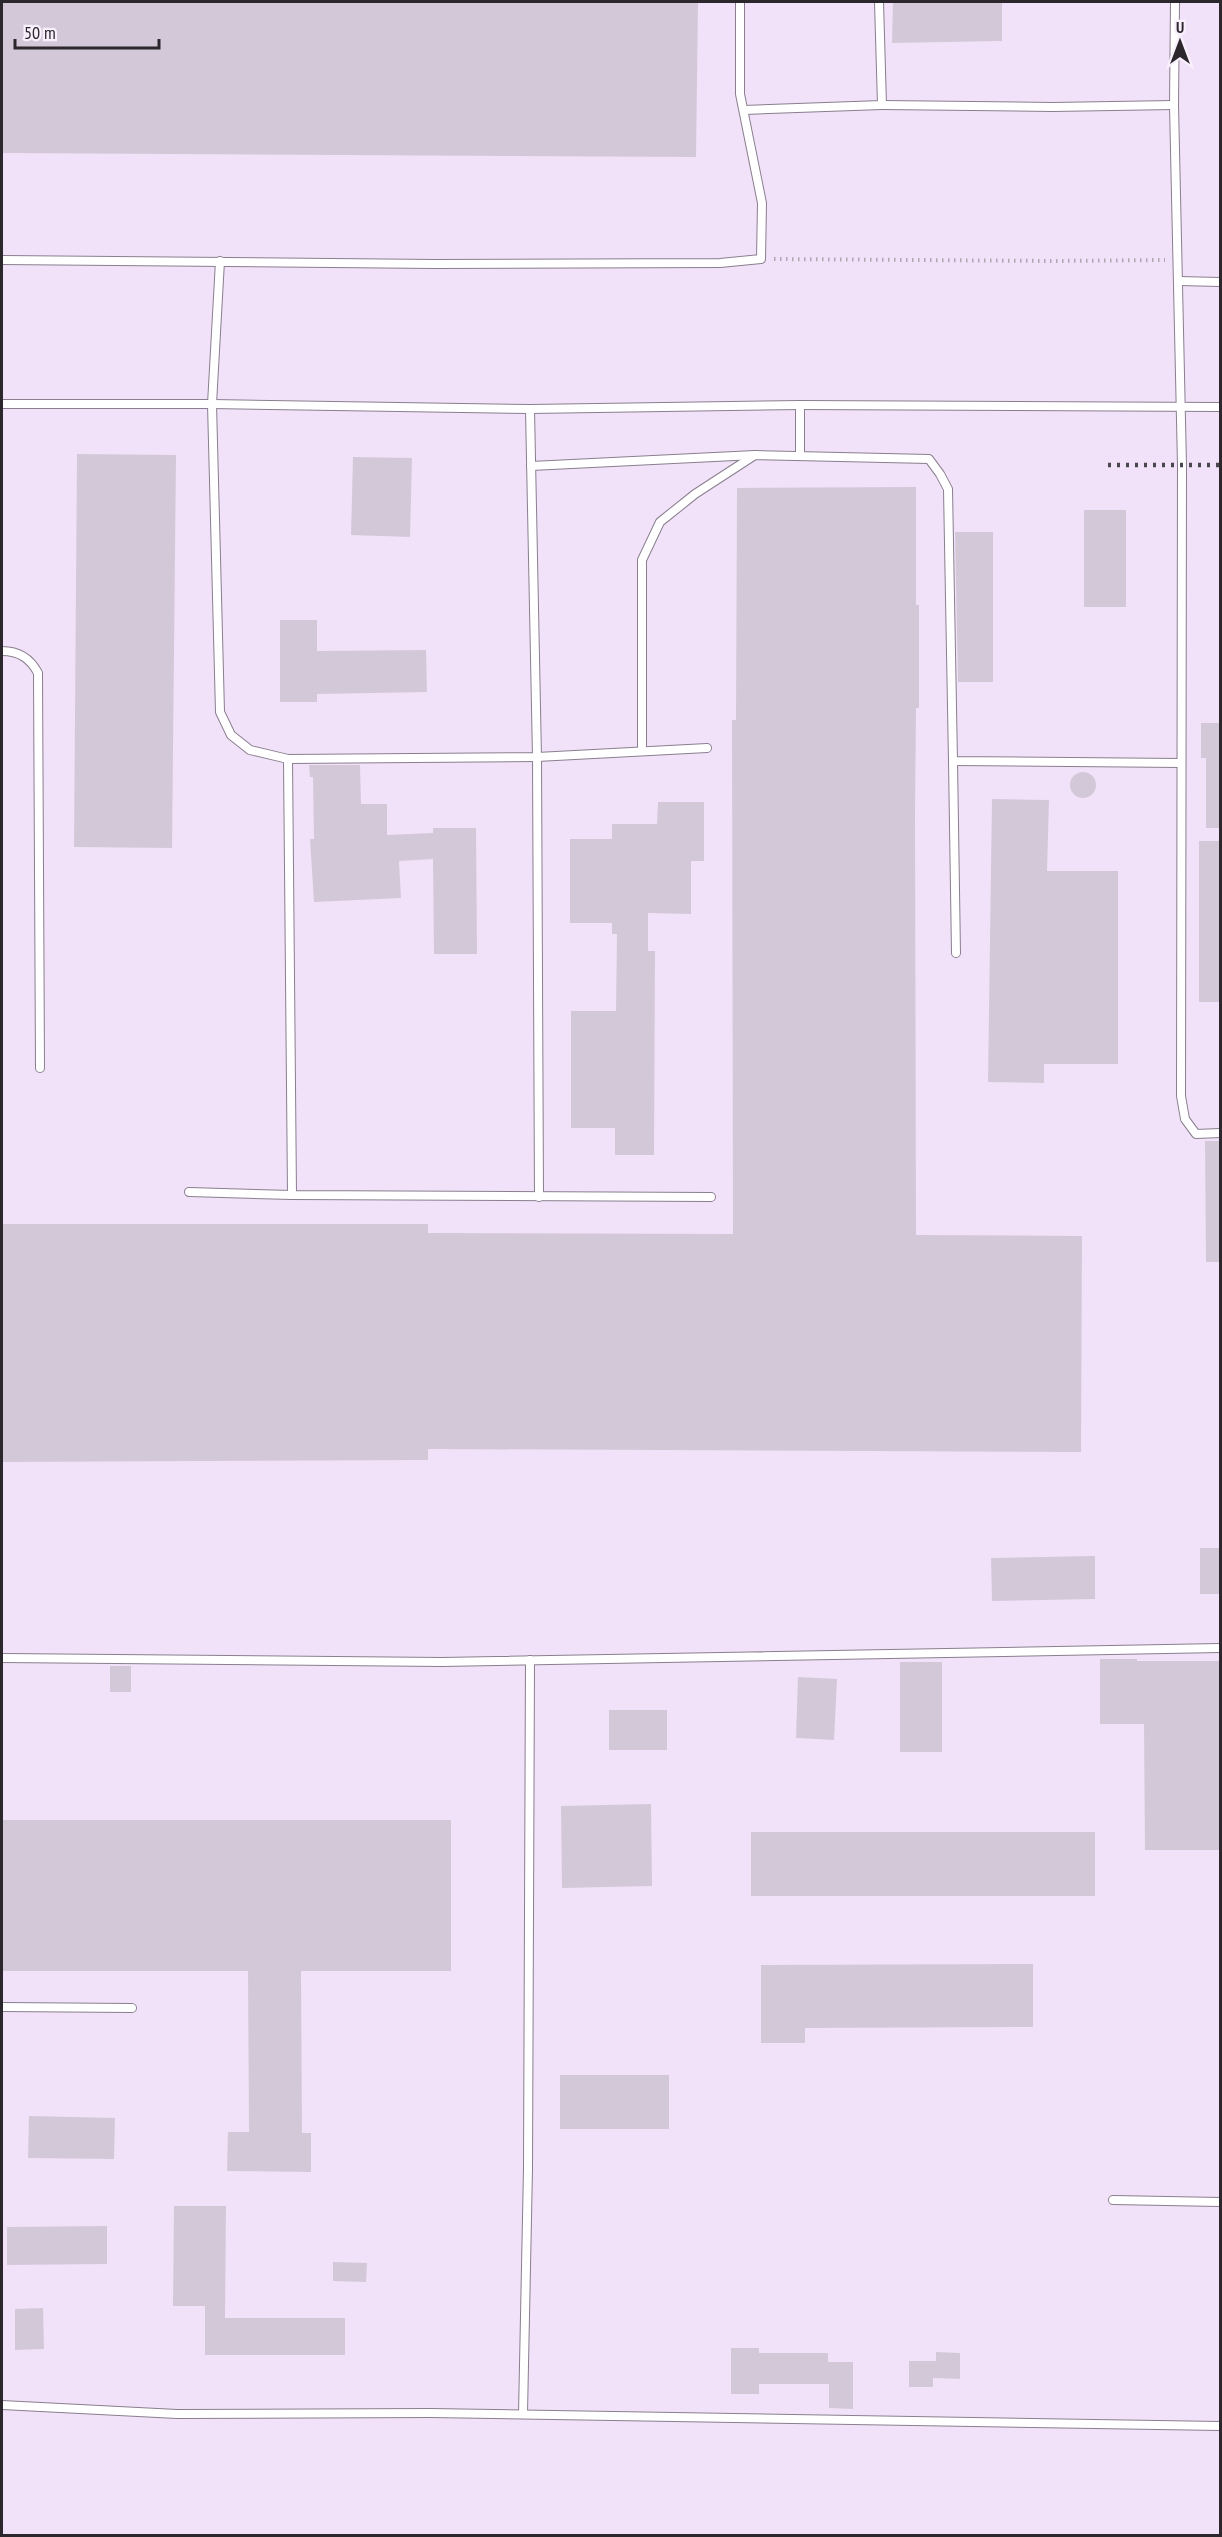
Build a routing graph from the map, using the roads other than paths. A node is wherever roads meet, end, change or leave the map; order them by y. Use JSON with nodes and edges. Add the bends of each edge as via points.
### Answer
{"nodes":[{"id":1,"x":740,"y":2,"type":"edge"},
{"id":2,"x":879,"y":2,"type":"edge"},
{"id":3,"x":1175,"y":2,"type":"edge"},
{"id":4,"x":882,"y":105,"type":"junction"},
{"id":5,"x":1174,"y":105,"type":"junction"},
{"id":6,"x":744,"y":110,"type":"junction"},
{"id":7,"x":2,"y":260,"type":"edge"},
{"id":8,"x":220,"y":261,"type":"junction"},
{"id":9,"x":1221,"y":282,"type":"edge"},
{"id":10,"x":1179,"y":285,"type":"junction"},
{"id":11,"x":2,"y":404,"type":"edge"},
{"id":12,"x":212,"y":404,"type":"junction"},
{"id":13,"x":800,"y":405,"type":"junction"},
{"id":14,"x":1180,"y":407,"type":"junction"},
{"id":15,"x":1221,"y":407,"type":"edge"},
{"id":16,"x":530,"y":409,"type":"junction"},
{"id":17,"x":800,"y":454,"type":"junction"},
{"id":18,"x":755,"y":455,"type":"junction"},
{"id":19,"x":531,"y":466,"type":"junction"},
{"id":20,"x":2,"y":651,"type":"edge"},
{"id":21,"x":708,"y":748,"type":"dead end"},
{"id":22,"x":642,"y":750,"type":"junction"},
{"id":23,"x":537,"y":756,"type":"junction"},
{"id":24,"x":288,"y":759,"type":"junction"},
{"id":25,"x":953,"y":761,"type":"junction"},
{"id":26,"x":1182,"y":763,"type":"junction"},
{"id":27,"x":956,"y":953,"type":"dead end"},
{"id":28,"x":40,"y":1068,"type":"dead end"},
{"id":29,"x":1221,"y":1133,"type":"edge"},
{"id":30,"x":189,"y":1192,"type":"dead end"},
{"id":31,"x":292,"y":1195,"type":"junction"},
{"id":32,"x":538,"y":1197,"type":"junction"},
{"id":33,"x":711,"y":1197,"type":"dead end"},
{"id":34,"x":1221,"y":1648,"type":"edge"},
{"id":35,"x":2,"y":1658,"type":"edge"},
{"id":36,"x":530,"y":1660,"type":"junction"},
{"id":37,"x":2,"y":2007,"type":"edge"},
{"id":38,"x":132,"y":2008,"type":"dead end"},
{"id":39,"x":1113,"y":2200,"type":"dead end"},
{"id":40,"x":1221,"y":2202,"type":"edge"},
{"id":41,"x":2,"y":2406,"type":"edge"},
{"id":42,"x":523,"y":2414,"type":"junction"},
{"id":43,"x":1221,"y":2426,"type":"edge"}],
"edges":[{"from":1,"to":6,"type":"lane","via":[[740,94]]},
{"from":2,"to":4,"type":"lane"},
{"from":3,"to":5,"type":"lane"},
{"from":4,"to":5,"type":"lane"},
{"from":4,"to":6,"type":"lane"},
{"from":5,"to":10,"type":"lane"},
{"from":6,"to":8,"type":"lane","via":[[762,203],[761,259],[720,263]]},
{"from":7,"to":8,"type":"lane"},
{"from":8,"to":12,"type":"lane"},
{"from":9,"to":10,"type":"lane"},
{"from":10,"to":14,"type":"lane"},
{"from":11,"to":12,"type":"lane"},
{"from":12,"to":16,"type":"lane"},
{"from":12,"to":24,"type":"lane","via":[[220,712],[231,735],[250,750]]},
{"from":13,"to":14,"type":"lane"},
{"from":13,"to":16,"type":"lane"},
{"from":13,"to":17,"type":"lane"},
{"from":14,"to":15,"type":"lane"},
{"from":14,"to":26,"type":"lane"},
{"from":16,"to":19,"type":"lane"},
{"from":17,"to":18,"type":"lane"},
{"from":17,"to":25,"type":"lane","via":[[929,459],[948,489]]},
{"from":18,"to":19,"type":"lane"},
{"from":18,"to":22,"type":"lane","via":[[660,522],[642,560]]},
{"from":19,"to":23,"type":"lane"},
{"from":20,"to":28,"type":"lane","via":[[24,656],[38,673]]},
{"from":21,"to":22,"type":"lane"},
{"from":22,"to":23,"type":"lane"},
{"from":23,"to":24,"type":"lane"},
{"from":23,"to":32,"type":"lane"},
{"from":24,"to":31,"type":"lane"},
{"from":25,"to":26,"type":"lane"},
{"from":25,"to":27,"type":"lane"},
{"from":26,"to":29,"type":"lane","via":[[1182,1096],[1185,1119],[1196,1134]]},
{"from":30,"to":31,"type":"lane"},
{"from":31,"to":32,"type":"lane"},
{"from":32,"to":33,"type":"lane"},
{"from":34,"to":36,"type":"lane"},
{"from":35,"to":36,"type":"lane"},
{"from":36,"to":42,"type":"lane","via":[[529,2145]]},
{"from":37,"to":38,"type":"lane"},
{"from":39,"to":40,"type":"lane"},
{"from":41,"to":42,"type":"lane","via":[[177,2414]]},
{"from":42,"to":43,"type":"lane"}]}
